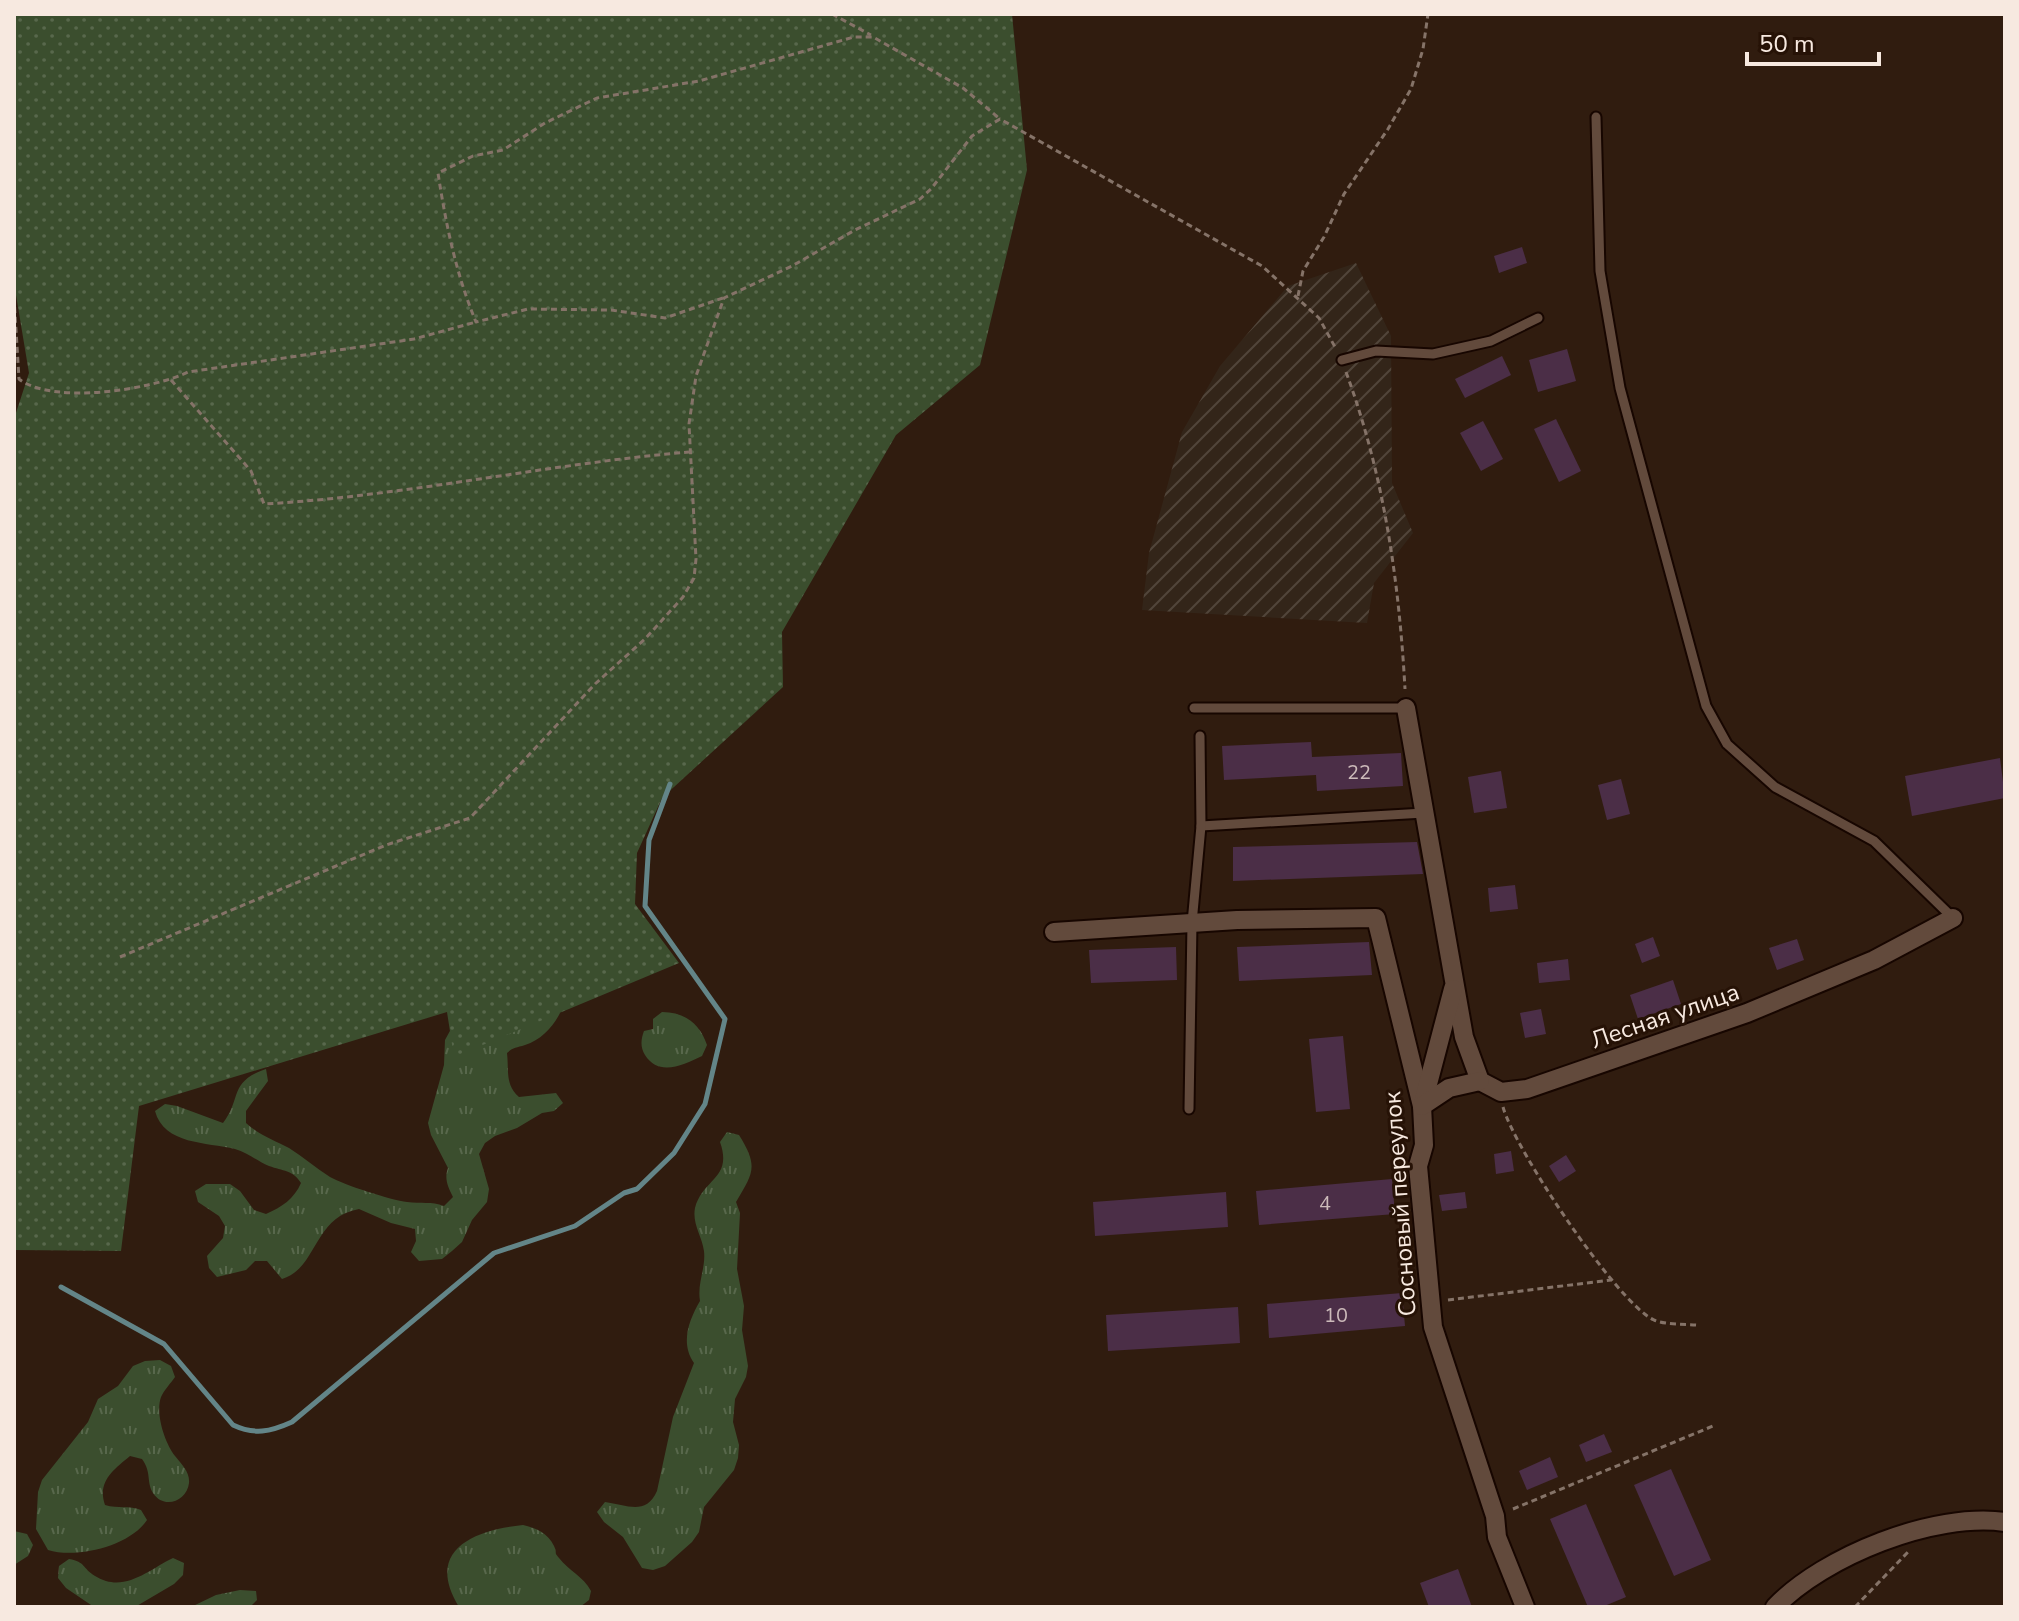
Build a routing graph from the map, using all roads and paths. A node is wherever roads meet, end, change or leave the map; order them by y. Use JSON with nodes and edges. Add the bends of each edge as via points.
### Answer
{"nodes":[{"id":1,"x":832,"y":14,"type":"edge"},
{"id":2,"x":1428,"y":14,"type":"edge"},
{"id":3,"x":873,"y":37,"type":"junction"},
{"id":4,"x":1596,"y":117,"type":"dead end"},
{"id":5,"x":1000,"y":119,"type":"junction"},
{"id":6,"x":1298,"y":296,"type":"junction"},
{"id":7,"x":14,"y":297,"type":"edge"},
{"id":8,"x":724,"y":298,"type":"junction"},
{"id":9,"x":1538,"y":318,"type":"dead end"},
{"id":10,"x":476,"y":322,"type":"junction"},
{"id":11,"x":1342,"y":360,"type":"junction"},
{"id":12,"x":171,"y":380,"type":"junction"},
{"id":13,"x":689,"y":452,"type":"junction"},
{"id":14,"x":1194,"y":708,"type":"dead end"},
{"id":15,"x":1406,"y":708,"type":"junction"},
{"id":16,"x":1200,"y":736,"type":"dead end"},
{"id":17,"x":1424,"y":813,"type":"junction"},
{"id":18,"x":1201,"y":826,"type":"junction"},
{"id":19,"x":1953,"y":918,"type":"joint"},
{"id":20,"x":1192,"y":923,"type":"junction"},
{"id":21,"x":1054,"y":932,"type":"dead end"},
{"id":22,"x":120,"y":957,"type":"dead end"},
{"id":23,"x":1454,"y":983,"type":"junction"},
{"id":24,"x":1480,"y":1081,"type":"junction"},
{"id":25,"x":1501,"y":1092,"type":"junction"},
{"id":26,"x":1422,"y":1106,"type":"junction"},
{"id":27,"x":1189,"y":1109,"type":"dead end"},
{"id":28,"x":1611,"y":1280,"type":"junction"},
{"id":29,"x":1430,"y":1302,"type":"junction"},
{"id":30,"x":1697,"y":1325,"type":"dead end"},
{"id":31,"x":1713,"y":1426,"type":"dead end"},
{"id":32,"x":1495,"y":1516,"type":"junction"},
{"id":33,"x":2005,"y":1522,"type":"edge"},
{"id":34,"x":1909,"y":1533,"type":"junction"},
{"id":35,"x":1525,"y":1607,"type":"edge"},
{"id":36,"x":1775,"y":1607,"type":"edge"},
{"id":37,"x":1855,"y":1607,"type":"edge"}],
"edges":[{"from":1,"to":3,"type":"path"},
{"from":2,"to":6,"type":"path","via":[[1411,89],[1344,194],[1303,271]]},
{"from":3,"to":5,"type":"path","via":[[963,88]]},
{"from":3,"to":10,"type":"path","via":[[854,37],[699,81],[597,98],[503,150],[473,156],[438,173],[446,225]]},
{"from":4,"to":19,"type":"lane","via":[[1600,271],[1620,388],[1706,706],[1727,744],[1775,787],[1874,841]]},
{"from":5,"to":6,"type":"path","via":[[1262,266]]},
{"from":5,"to":8,"type":"path","via":[[972,136],[920,199]]},
{"from":6,"to":11,"type":"path","via":[[1319,318]]},
{"from":7,"to":12,"type":"path","via":[[19,379],[31,389],[111,392]]},
{"from":8,"to":10,"type":"path","via":[[665,318],[611,310],[528,309]]},
{"from":8,"to":13,"type":"path","via":[[696,376]]},
{"from":9,"to":11,"type":"lane","via":[[1491,341],[1433,354],[1376,351]]},
{"from":10,"to":12,"type":"path","via":[[414,339],[188,372]]},
{"from":11,"to":15,"type":"path","via":[[1366,426],[1390,533]]},
{"from":12,"to":13,"type":"path","via":[[251,471],[264,504]]},
{"from":13,"to":22,"type":"path","via":[[696,559],[694,578],[683,597],[470,818],[386,845]]},
{"from":14,"to":15,"type":"lane"},
{"from":15,"to":17,"type":"street"},
{"from":16,"to":18,"type":"lane"},
{"from":17,"to":18,"type":"lane"},
{"from":17,"to":23,"type":"street"},
{"from":18,"to":20,"type":"lane"},
{"from":19,"to":25,"type":"street","name":"Лесная улица","via":[[1874,960],[1747,1013],[1527,1089]]},
{"from":20,"to":21,"type":"street","name":"Сосновый переулок"},
{"from":20,"to":26,"type":"street","name":"Сосновый переулок","via":[[1376,918]]},
{"from":20,"to":27,"type":"lane"},
{"from":23,"to":24,"type":"street","via":[[1464,1037]]},
{"from":23,"to":26,"type":"street"},
{"from":24,"to":25,"type":"street"},
{"from":24,"to":26,"type":"street","via":[[1449,1088]]},
{"from":25,"to":28,"type":"path","via":[[1504,1111],[1528,1161]]},
{"from":26,"to":29,"type":"street","name":"Сосновый переулок","via":[[1424,1145],[1418,1166]]},
{"from":28,"to":29,"type":"path"},
{"from":28,"to":30,"type":"path","via":[[1654,1320]]},
{"from":29,"to":32,"type":"street","name":"Сосновый переулок","via":[[1444,1364]]},
{"from":31,"to":32,"type":"path"},
{"from":32,"to":35,"type":"street","name":"Сосновый переулок","via":[[1497,1537]]},
{"from":33,"to":34,"type":"street","via":[[1958,1521]]},
{"from":34,"to":36,"type":"street","via":[[1833,1563]]},
{"from":34,"to":37,"type":"path","via":[[1904,1559]]}]}
